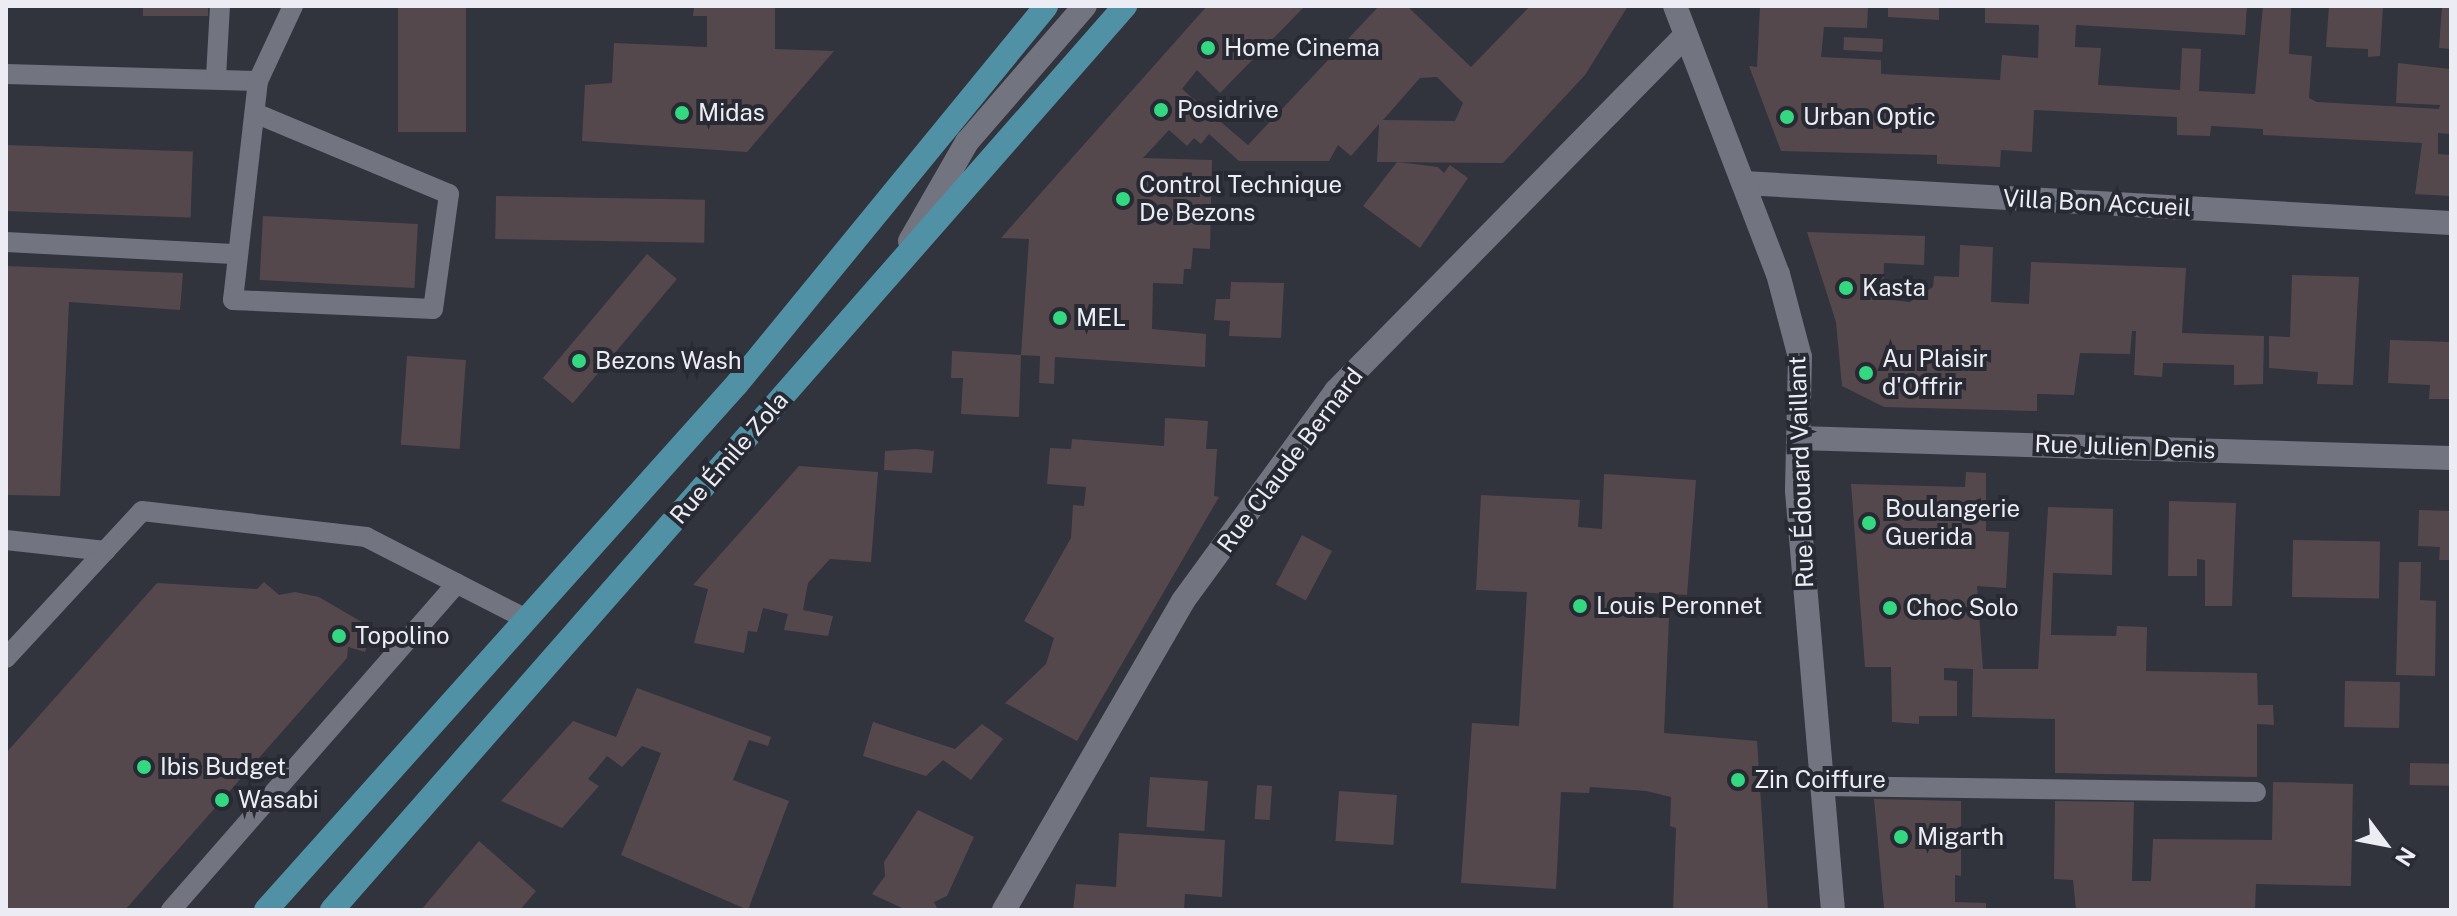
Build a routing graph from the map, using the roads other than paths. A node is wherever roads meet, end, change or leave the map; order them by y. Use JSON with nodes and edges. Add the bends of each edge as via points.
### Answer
{"nodes":[{"id":1,"x":220,"y":6,"type":"edge"},
{"id":2,"x":293,"y":6,"type":"edge"},
{"id":3,"x":1046,"y":6,"type":"edge"},
{"id":4,"x":1085,"y":6,"type":"edge"},
{"id":5,"x":1125,"y":6,"type":"edge"},
{"id":6,"x":1675,"y":6,"type":"edge"},
{"id":7,"x":1686,"y":35,"type":"junction"},
{"id":8,"x":6,"y":74,"type":"edge"},
{"id":9,"x":216,"y":77,"type":"junction"},
{"id":10,"x":258,"y":81,"type":"junction"},
{"id":11,"x":255,"y":113,"type":"junction"},
{"id":12,"x":1744,"y":183,"type":"junction"},
{"id":13,"x":2451,"y":223,"type":"edge"},
{"id":14,"x":6,"y":242,"type":"edge"},
{"id":15,"x":238,"y":254,"type":"junction"},
{"id":16,"x":895,"y":268,"type":"junction"},
{"id":17,"x":1799,"y":438,"type":"junction"},
{"id":18,"x":2451,"y":458,"type":"edge"},
{"id":19,"x":6,"y":540,"type":"edge"},
{"id":20,"x":105,"y":551,"type":"junction"},
{"id":21,"x":457,"y":583,"type":"junction"},
{"id":22,"x":526,"y":619,"type":"junction"},
{"id":23,"x":6,"y":658,"type":"edge"},
{"id":24,"x":1822,"y":786,"type":"junction"},
{"id":25,"x":2256,"y":792,"type":"dead end"},
{"id":26,"x":171,"y":910,"type":"edge"},
{"id":27,"x":266,"y":910,"type":"edge"},
{"id":28,"x":332,"y":910,"type":"edge"},
{"id":29,"x":1004,"y":910,"type":"edge"},
{"id":30,"x":1833,"y":910,"type":"edge"}],
"edges":[{"from":1,"to":9,"type":"lane"},
{"from":2,"to":10,"type":"lane"},
{"from":3,"to":22,"type":"main road","name":"Rue Émile Zola","via":[[737,384]]},
{"from":4,"to":16,"type":"street","via":[[967,142]]},
{"from":5,"to":16,"type":"main road","name":"Rue Émile Zola"},
{"from":6,"to":7,"type":"street","name":"Rue Édouard Vaillant"},
{"from":7,"to":12,"type":"street","name":"Rue Édouard Vaillant"},
{"from":7,"to":29,"type":"street","name":"Rue Claude Bernard","via":[[1336,391],[1183,601]]},
{"from":8,"to":9,"type":"lane"},
{"from":9,"to":10,"type":"lane"},
{"from":10,"to":11,"type":"lane"},
{"from":11,"to":15,"type":"lane"},
{"from":11,"to":15,"type":"lane","via":[[449,194],[433,309],[233,300]]},
{"from":12,"to":13,"type":"street","name":"Villa Bon Accueil"},
{"from":12,"to":17,"type":"street","name":"Rue Édouard Vaillant","via":[[1778,274],[1800,357]]},
{"from":14,"to":15,"type":"lane"},
{"from":16,"to":28,"type":"main road","name":"Rue Émile Zola"},
{"from":17,"to":18,"type":"street","name":"Rue Julien Denis"},
{"from":17,"to":24,"type":"street","name":"Rue Édouard Vaillant","via":[[1797,491]]},
{"from":19,"to":20,"type":"lane"},
{"from":20,"to":21,"type":"lane","via":[[142,511],[366,537]]},
{"from":20,"to":23,"type":"lane"},
{"from":21,"to":22,"type":"lane"},
{"from":21,"to":26,"type":"lane"},
{"from":22,"to":27,"type":"main road","name":"Rue Émile Zola"},
{"from":24,"to":25,"type":"lane"},
{"from":24,"to":30,"type":"street","name":"Rue Édouard Vaillant"}]}
